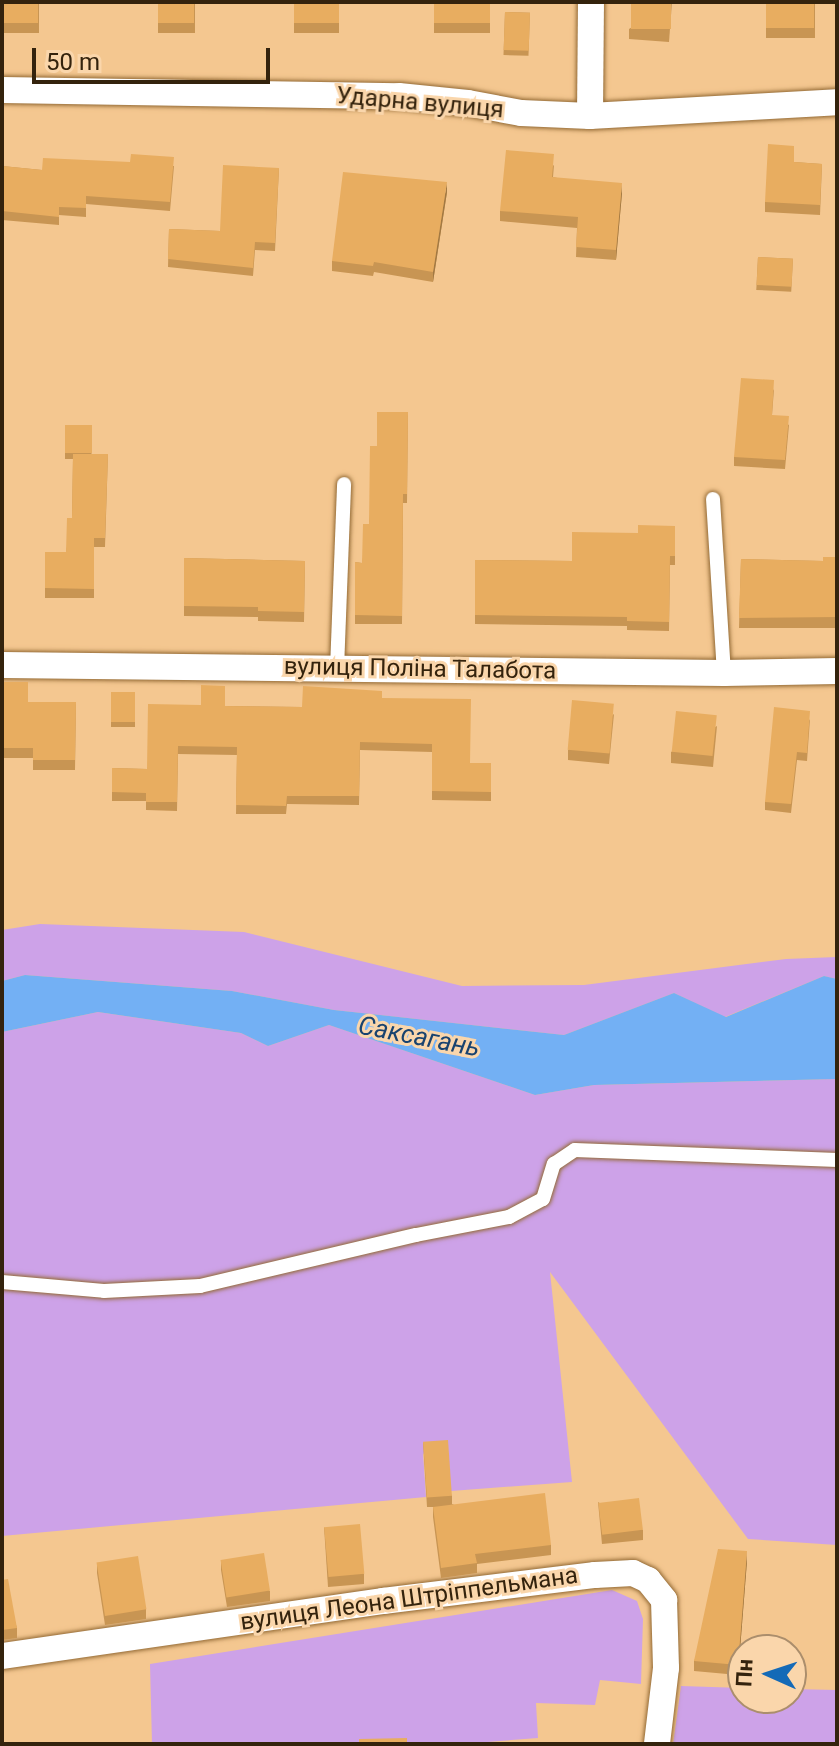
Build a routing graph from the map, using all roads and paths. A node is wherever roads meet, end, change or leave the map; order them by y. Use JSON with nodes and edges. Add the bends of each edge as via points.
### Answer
{"nodes":[{"id":1,"x":591,"y":2,"type":"edge"},
{"id":2,"x":2,"y":90,"type":"edge"},
{"id":3,"x":837,"y":102,"type":"edge"},
{"id":4,"x":590,"y":116,"type":"junction"},
{"id":5,"x":344,"y":484,"type":"dead end"},
{"id":6,"x":713,"y":499,"type":"dead end"},
{"id":7,"x":2,"y":665,"type":"edge"},
{"id":8,"x":337,"y":669,"type":"junction"},
{"id":9,"x":837,"y":671,"type":"edge"},
{"id":10,"x":724,"y":673,"type":"junction"},
{"id":11,"x":837,"y":1160,"type":"edge"},
{"id":12,"x":2,"y":1282,"type":"edge"},
{"id":13,"x":2,"y":1656,"type":"edge"},
{"id":14,"x":657,"y":1744,"type":"edge"}],
"edges":[{"from":1,"to":4,"type":"street"},
{"from":2,"to":4,"type":"street","name":"Ударна вулиця","via":[[399,96],[521,113]]},
{"from":3,"to":4,"type":"street","name":"Ударна вулиця"},
{"from":5,"to":8,"type":"lane"},
{"from":6,"to":10,"type":"lane"},
{"from":7,"to":8,"type":"street","name":"вулиця Поліна Талабота"},
{"from":8,"to":10,"type":"street","name":"вулиця Поліна Талабота"},
{"from":9,"to":10,"type":"street","name":"вулиця Поліна Талабота"},
{"from":11,"to":12,"type":"lane","via":[[575,1150],[554,1164],[543,1199],[509,1217],[200,1286],[104,1291]]},
{"from":13,"to":14,"type":"street","name":"вулиця Леона Штріппельмана","via":[[398,1599],[633,1573],[648,1580],[664,1600],[666,1668]]}]}
